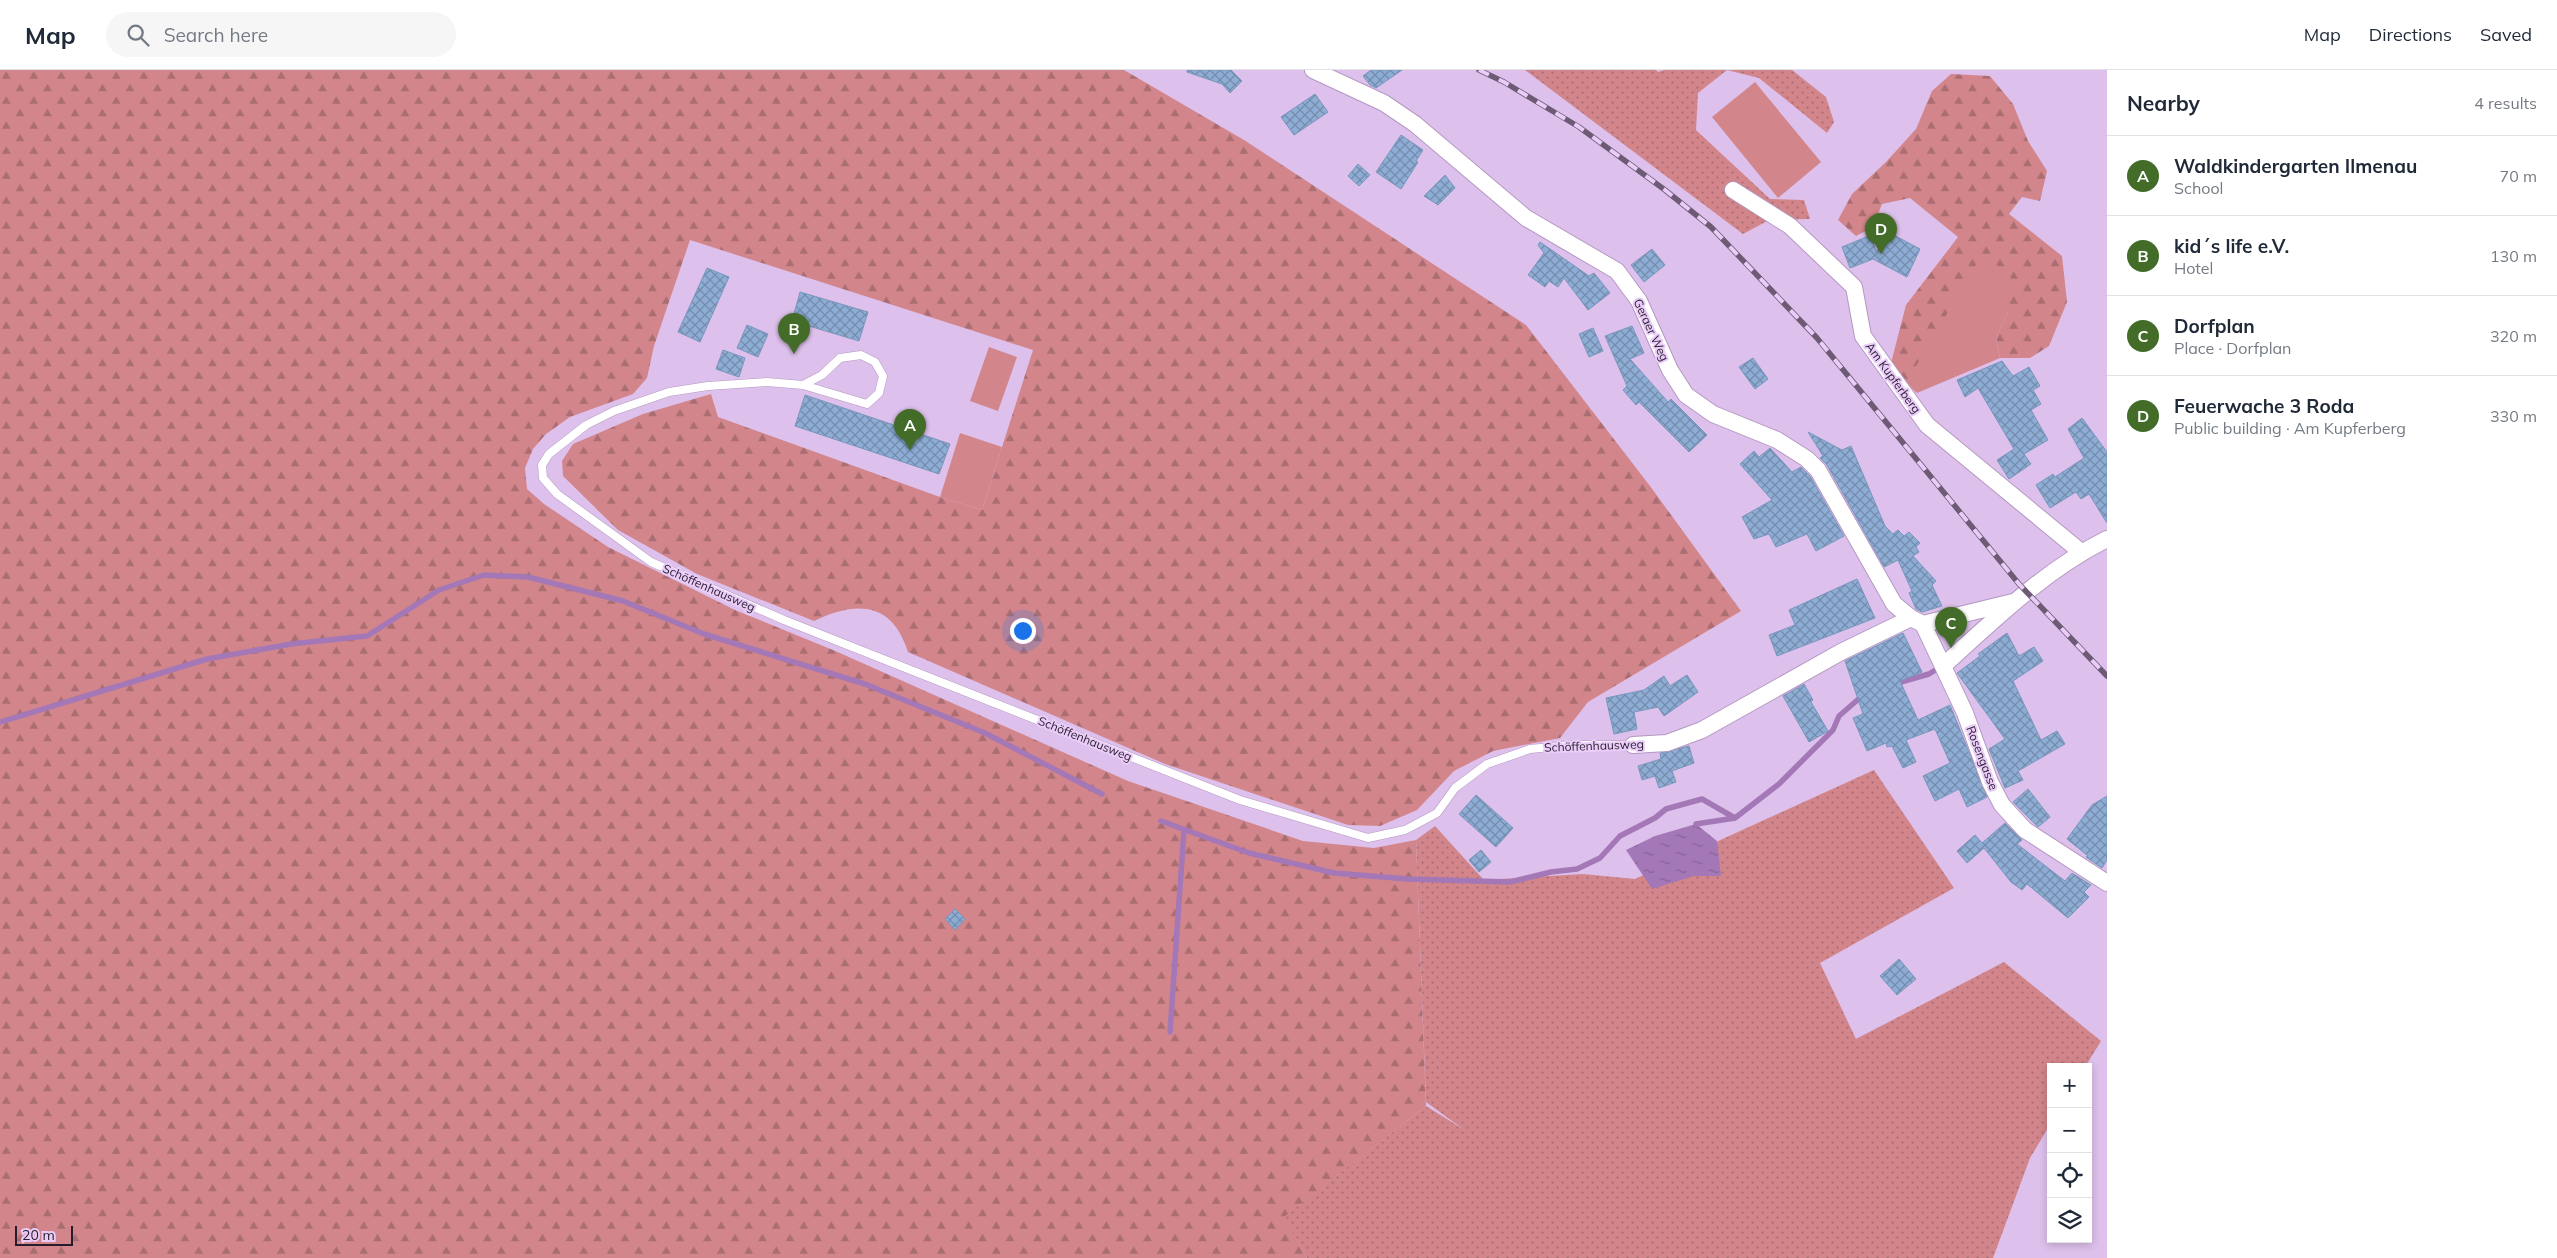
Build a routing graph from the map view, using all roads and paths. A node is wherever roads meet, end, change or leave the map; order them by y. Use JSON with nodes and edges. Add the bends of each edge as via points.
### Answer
{"nodes":[{"id":1,"x":1313,"y":70,"type":"edge"},
{"id":2,"x":1733,"y":190,"type":"dead end"},
{"id":3,"x":803,"y":384,"type":"junction"},
{"id":4,"x":2107,"y":539,"type":"edge"},
{"id":5,"x":2081,"y":552,"type":"junction"},
{"id":6,"x":2016,"y":602,"type":"junction"},
{"id":7,"x":1917,"y":621,"type":"junction"},
{"id":8,"x":1946,"y":669,"type":"junction"},
{"id":9,"x":1633,"y":745,"type":"joint"},
{"id":10,"x":2107,"y":883,"type":"edge"}],
"edges":[{"from":1,"to":7,"type":"street","name":"Geraer Weg","via":[[1384,103],[1415,124],[1526,218],[1617,271],[1639,301],[1670,370],[1686,395],[1713,414],[1777,440],[1808,459],[1818,470],[1894,604]]},
{"from":2,"to":5,"type":"street","name":"Am Kupferberg","via":[[1790,226],[1854,287],[1863,336],[1927,425]]},
{"from":3,"to":3,"type":"lane","name":"Schöffenhausweg","via":[[822,375],[840,358],[861,355],[875,362],[883,376],[879,394],[866,404]]},
{"from":3,"to":9,"type":"lane","name":"Schöffenhausweg","via":[[767,382],[708,386],[669,392],[645,400],[586,425],[561,444],[542,465],[543,478],[557,494],[651,562],[784,620],[1240,800],[1368,838],[1405,830],[1436,813],[1455,788],[1487,764],[1530,749],[1572,744]]},
{"from":4,"to":5,"type":"street"},
{"from":5,"to":6,"type":"street"},
{"from":6,"to":7,"type":"street","name":"Schöffenhausweg"},
{"from":6,"to":8,"type":"street"},
{"from":7,"to":8,"type":"street","name":"Rosengasse"},
{"from":7,"to":9,"type":"street","name":"Schöffenhausweg","via":[[1841,652],[1702,730],[1667,743]]},
{"from":8,"to":10,"type":"street","name":"Rosengasse","via":[[2002,805],[2025,830]]}]}
